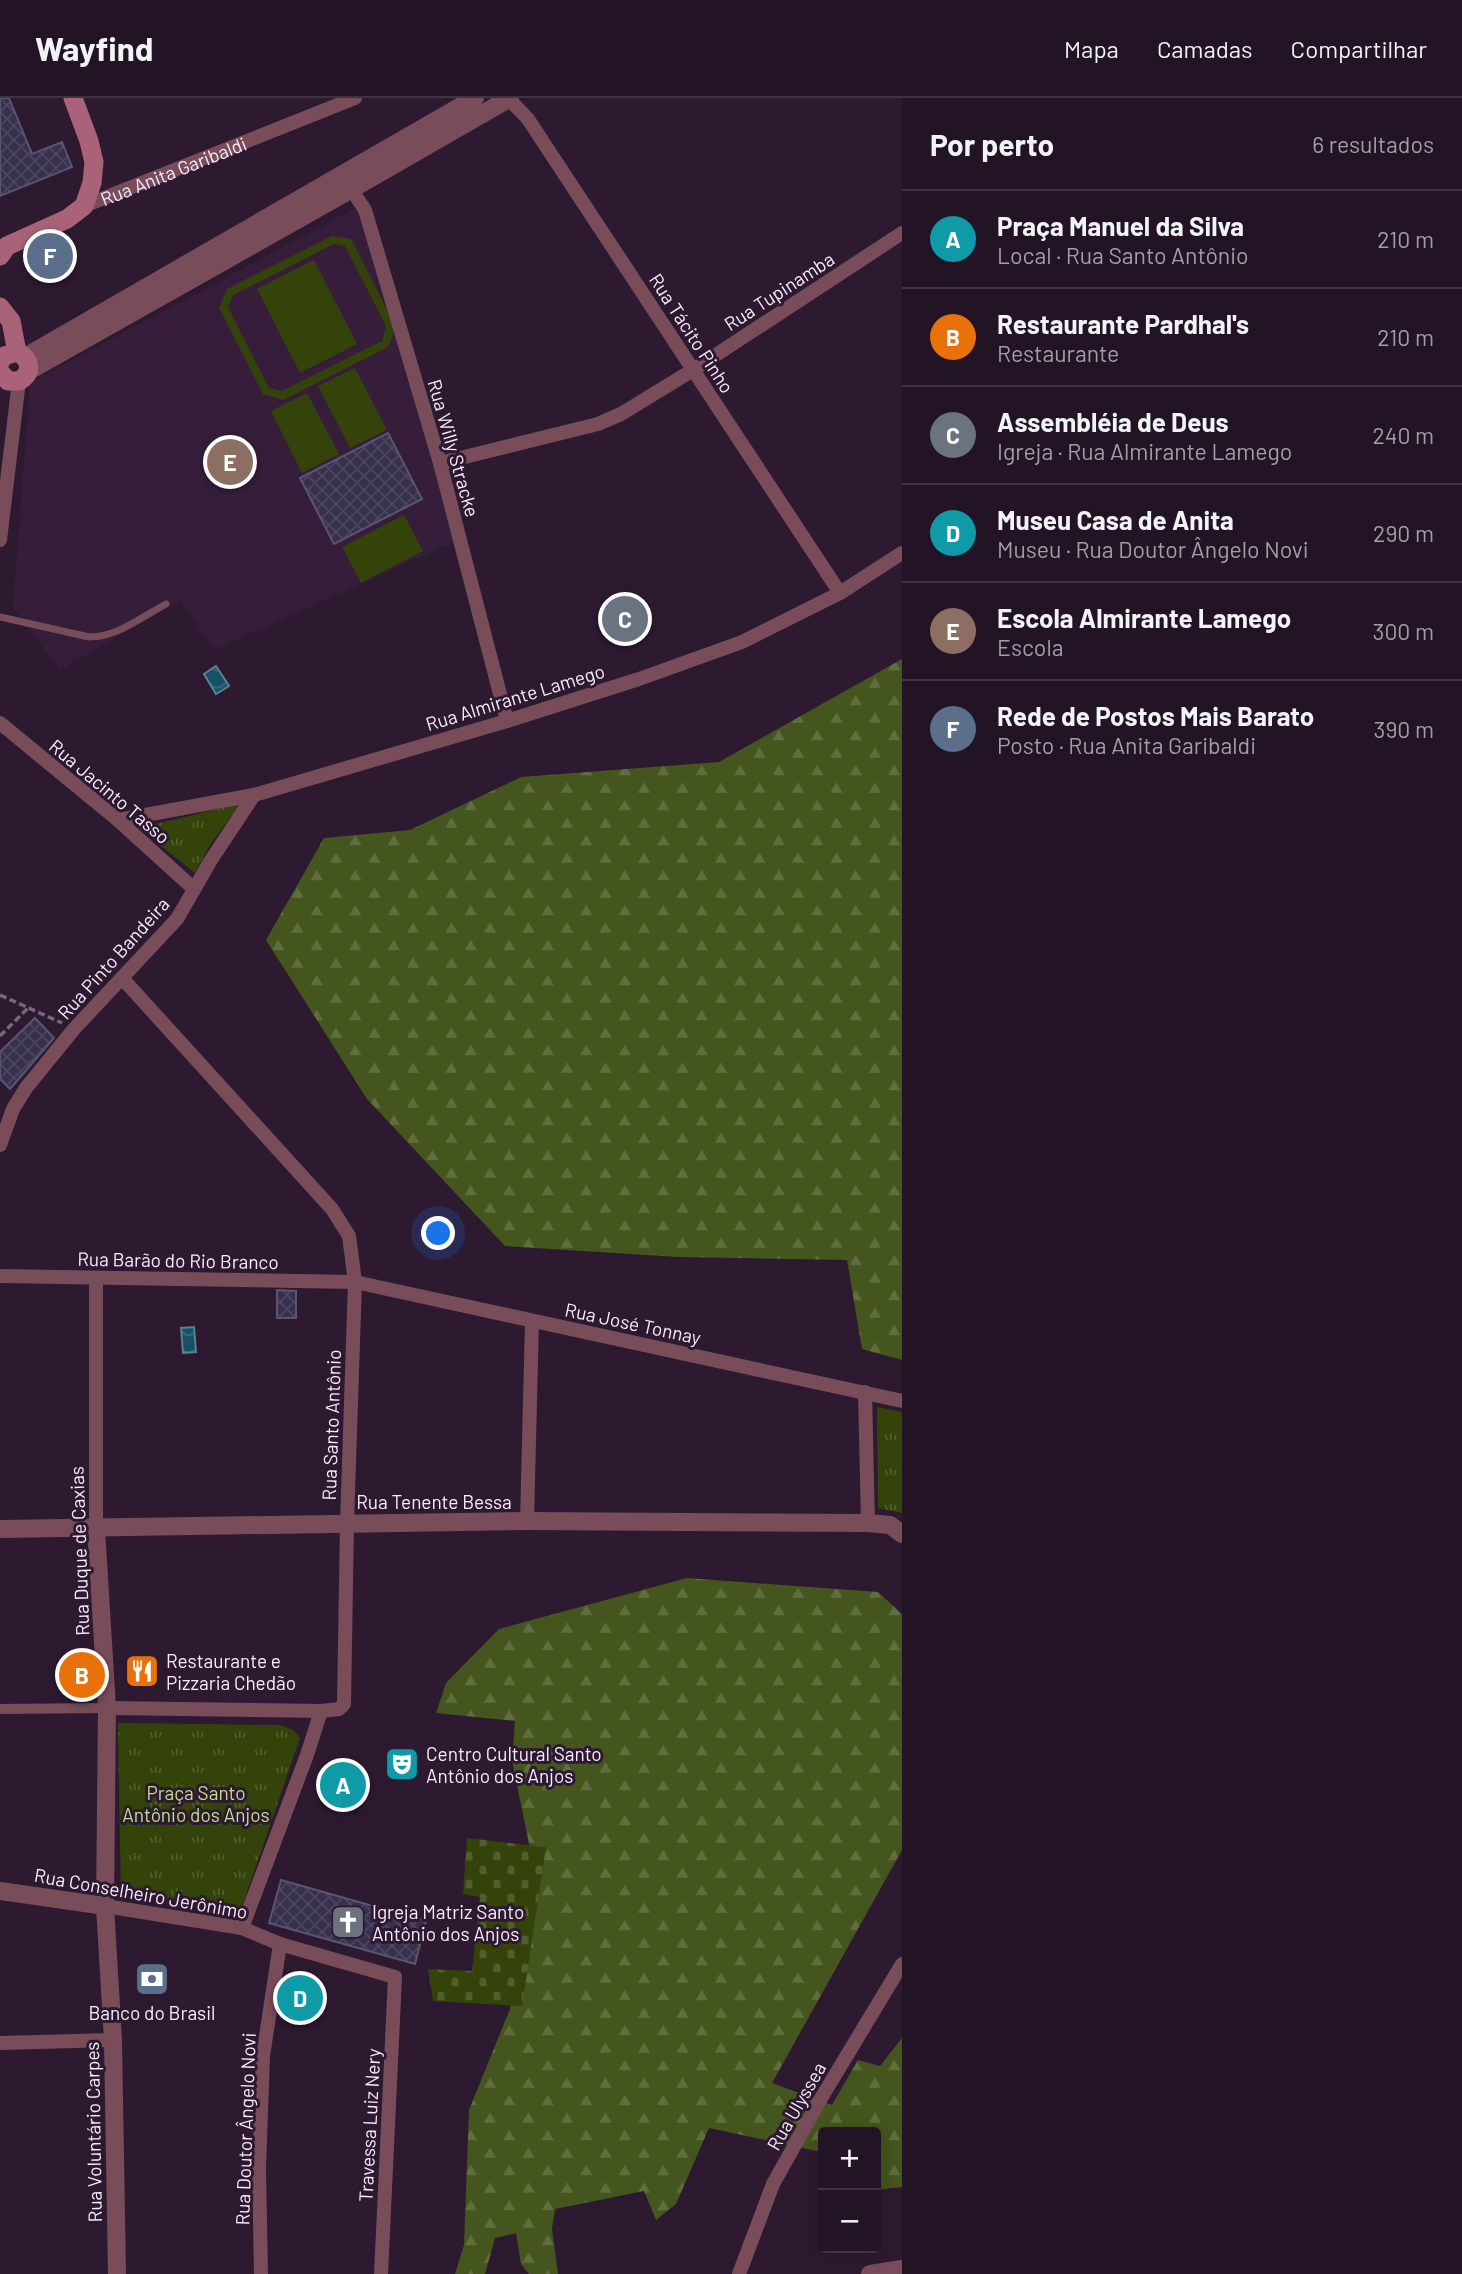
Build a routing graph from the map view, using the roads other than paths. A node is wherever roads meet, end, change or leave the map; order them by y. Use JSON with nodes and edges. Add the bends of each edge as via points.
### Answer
{"nodes":[{"id":1,"x":72,"y":98,"type":"edge"},
{"id":2,"x":355,"y":98,"type":"edge"},
{"id":3,"x":475,"y":98,"type":"edge"},
{"id":4,"x":509,"y":98,"type":"edge"},
{"id":5,"x":347,"y":182,"type":"junction"},
{"id":6,"x":84,"y":206,"type":"junction"},
{"id":7,"x":902,"y":233,"type":"edge"},
{"id":8,"x":0,"y":256,"type":"edge"},
{"id":9,"x":0,"y":308,"type":"edge"},
{"id":10,"x":10,"y":368,"type":"edge"},
{"id":11,"x":693,"y":370,"type":"junction"},
{"id":12,"x":440,"y":463,"type":"junction"},
{"id":13,"x":0,"y":540,"type":"edge"},
{"id":14,"x":902,"y":553,"type":"edge"},
{"id":15,"x":840,"y":593,"type":"junction"},
{"id":16,"x":166,"y":604,"type":"dead end"},
{"id":17,"x":0,"y":617,"type":"edge"},
{"id":18,"x":507,"y":721,"type":"junction"},
{"id":19,"x":0,"y":723,"type":"edge"},
{"id":20,"x":254,"y":794,"type":"junction"},
{"id":21,"x":118,"y":820,"type":"junction"},
{"id":22,"x":194,"y":889,"type":"junction"},
{"id":23,"x":122,"y":978,"type":"junction"},
{"id":24,"x":0,"y":1145,"type":"edge"},
{"id":25,"x":0,"y":1276,"type":"edge"},
{"id":26,"x":96,"y":1279,"type":"junction"},
{"id":27,"x":355,"y":1282,"type":"junction"},
{"id":28,"x":532,"y":1321,"type":"junction"},
{"id":29,"x":865,"y":1392,"type":"junction"},
{"id":30,"x":902,"y":1401,"type":"edge"},
{"id":31,"x":527,"y":1521,"type":"junction"},
{"id":32,"x":347,"y":1523,"type":"junction"},
{"id":33,"x":868,"y":1523,"type":"junction"},
{"id":34,"x":96,"y":1528,"type":"junction"},
{"id":35,"x":0,"y":1529,"type":"edge"},
{"id":36,"x":902,"y":1534,"type":"edge"},
{"id":37,"x":107,"y":1708,"type":"junction"},
{"id":38,"x":0,"y":1709,"type":"edge"},
{"id":39,"x":321,"y":1711,"type":"junction"},
{"id":40,"x":0,"y":1891,"type":"edge"},
{"id":41,"x":106,"y":1906,"type":"junction"},
{"id":42,"x":243,"y":1928,"type":"junction"},
{"id":43,"x":280,"y":1944,"type":"junction"},
{"id":44,"x":902,"y":1964,"type":"edge"},
{"id":45,"x":395,"y":1977,"type":"joint"},
{"id":46,"x":113,"y":2039,"type":"junction"},
{"id":47,"x":0,"y":2043,"type":"edge"},
{"id":48,"x":902,"y":2269,"type":"edge"},
{"id":49,"x":117,"y":2274,"type":"edge"},
{"id":50,"x":261,"y":2274,"type":"edge"},
{"id":51,"x":381,"y":2274,"type":"edge"},
{"id":52,"x":738,"y":2274,"type":"edge"},
{"id":53,"x":870,"y":2274,"type":"edge"}],
"edges":[{"from":1,"to":6,"type":"main road","via":[[94,162]]},
{"from":2,"to":6,"type":"street","name":"Rua Anita Garibaldi"},
{"from":3,"to":5,"type":"street"},
{"from":4,"to":5,"type":"street"},
{"from":4,"to":11,"type":"street","name":"Rua Tácito Pinho"},
{"from":5,"to":10,"type":"street"},
{"from":5,"to":12,"type":"street","name":"Rua Willy Stracke","via":[[365,210]]},
{"from":6,"to":8,"type":"main road","name":"Rua Anita Garibaldi","via":[[67,219],[7,246]]},
{"from":7,"to":11,"type":"street","name":"Rua Tupinamba"},
{"from":9,"to":10,"type":"main road","via":[[11,321]]},
{"from":10,"to":13,"type":"street"},
{"from":11,"to":12,"type":"street","name":"Rua Tupinamba","via":[[598,424]]},
{"from":11,"to":15,"type":"street","name":"Rua Tácito Pinho"},
{"from":12,"to":18,"type":"street","name":"Rua Willy Stracke"},
{"from":14,"to":15,"type":"street","name":"Rua Almirante Lamego"},
{"from":15,"to":18,"type":"street","name":"Rua Almirante Lamego","via":[[743,642]]},
{"from":16,"to":17,"type":"lane","via":[[101,637]]},
{"from":18,"to":20,"type":"street","name":"Rua Almirante Lamego"},
{"from":19,"to":21,"type":"street","name":"Rua Jacinto Tasso"},
{"from":20,"to":21,"type":"street","name":"Rua Almirante Lamego"},
{"from":20,"to":22,"type":"street","name":"Rua Pinto Bandeira"},
{"from":21,"to":22,"type":"street","name":"Rua Jacinto Tasso"},
{"from":22,"to":23,"type":"street","name":"Rua Pinto Bandeira","via":[[177,919]]},
{"from":23,"to":24,"type":"street","name":"Rua Pinto Bandeira","via":[[26,1088]]},
{"from":23,"to":27,"type":"street","name":"Rua Santo Antônio","via":[[332,1209],[349,1236]]},
{"from":25,"to":26,"type":"street","name":"Rua Barão do Rio Branco"},
{"from":26,"to":27,"type":"street","name":"Rua Barão do Rio Branco"},
{"from":26,"to":34,"type":"street","name":"Rua Duque de Caxias"},
{"from":27,"to":28,"type":"street","name":"Rua José Tonnay"},
{"from":27,"to":32,"type":"street","name":"Rua Santo Antônio"},
{"from":28,"to":29,"type":"street","name":"Rua José Tonnay"},
{"from":28,"to":31,"type":"street"},
{"from":29,"to":30,"type":"street","name":"Rua José Tonnay"},
{"from":29,"to":33,"type":"street"},
{"from":31,"to":32,"type":"street","name":"Rua Tenente Bessa"},
{"from":31,"to":33,"type":"street","name":"Rua Tenente Bessa"},
{"from":32,"to":34,"type":"street","name":"Rua Tenente Bessa"},
{"from":32,"to":39,"type":"street","name":"Rua Santo Antônio","via":[[346,1697],[339,1709]]},
{"from":33,"to":36,"type":"street","name":"Rua Tenente Bessa","via":[[890,1525]]},
{"from":34,"to":35,"type":"street","name":"Rua Tenente Bessa"},
{"from":34,"to":37,"type":"street","name":"Rua Duque de Caxias"},
{"from":37,"to":38,"type":"street"},
{"from":37,"to":39,"type":"street"},
{"from":37,"to":41,"type":"street","name":"Rua Duque de Caxias"},
{"from":39,"to":42,"type":"street"},
{"from":40,"to":41,"type":"street","name":"Rua Conselheiro Jerônimo"},
{"from":41,"to":42,"type":"street","name":"Rua Conselheiro Jerônimo"},
{"from":41,"to":46,"type":"street","name":"Rua Voluntário Carpes"},
{"from":42,"to":43,"type":"street","name":"Rua Conselheiro Jerônimo"},
{"from":43,"to":45,"type":"street","name":"Rua Conselheiro Jerônimo"},
{"from":43,"to":50,"type":"street","name":"Rua Doutor Ângelo Novi","via":[[264,2056]]},
{"from":44,"to":52,"type":"street","name":"Rua Ulyssea","via":[[773,2184]]},
{"from":45,"to":51,"type":"street","name":"Travessa Luiz Nery"},
{"from":46,"to":47,"type":"street"},
{"from":46,"to":49,"type":"street","name":"Rua Voluntário Carpes"},
{"from":48,"to":53,"type":"street"}]}
